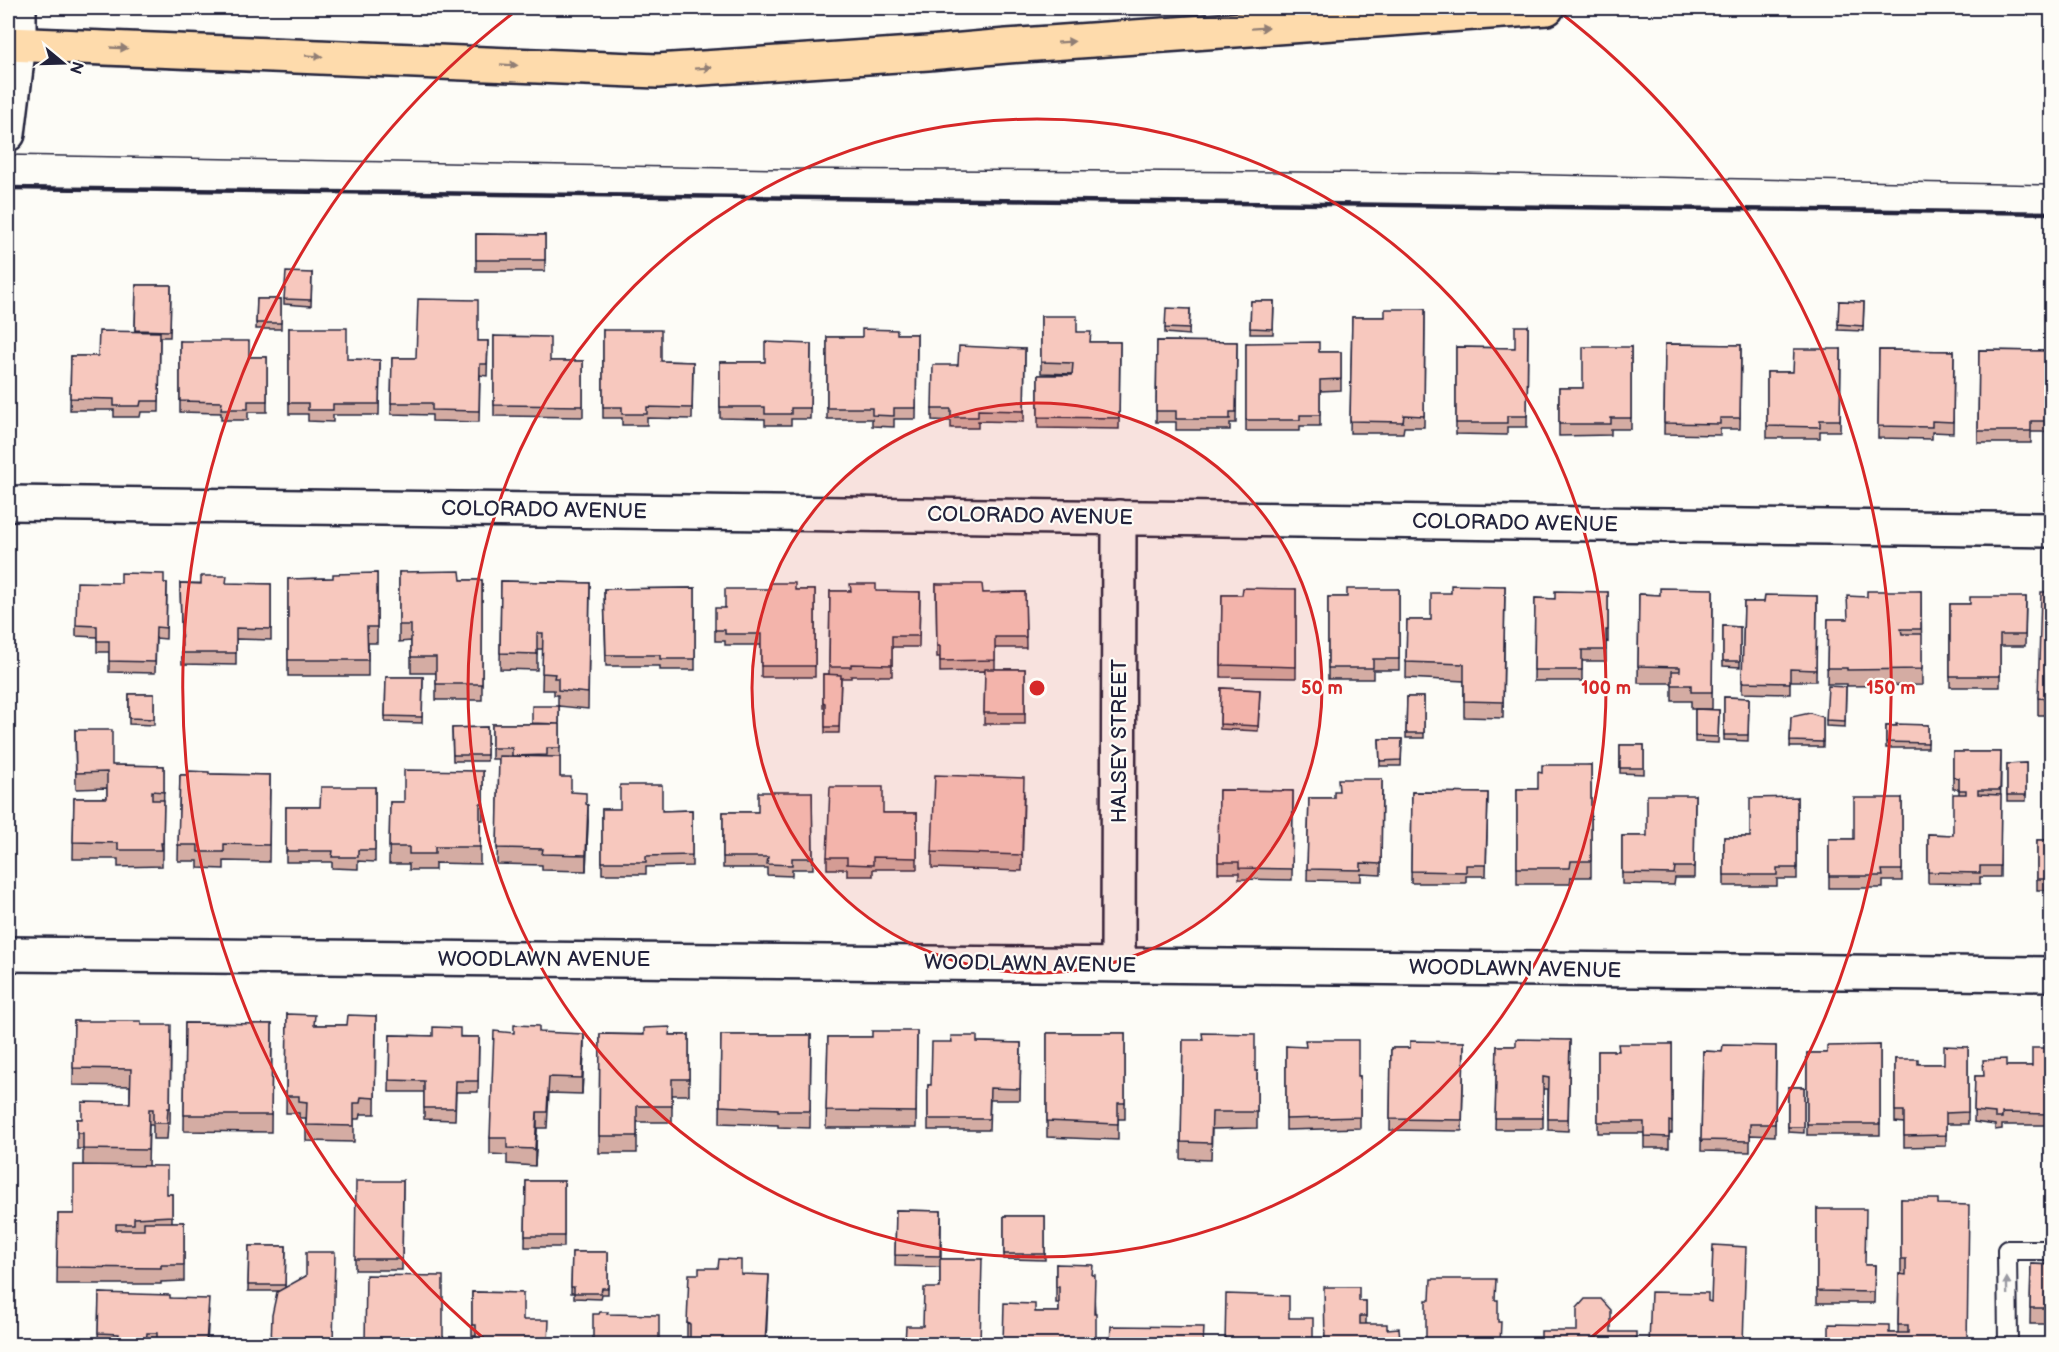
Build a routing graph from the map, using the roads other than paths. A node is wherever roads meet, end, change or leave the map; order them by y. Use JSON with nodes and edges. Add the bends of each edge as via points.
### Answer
{"nodes":[{"id":1,"x":19,"y":8,"type":"edge"},
{"id":2,"x":1547,"y":8,"type":"edge"},
{"id":3,"x":13,"y":44,"type":"edge"},
{"id":4,"x":8,"y":134,"type":"edge"},
{"id":5,"x":8,"y":503,"type":"edge"},
{"id":6,"x":1119,"y":517,"type":"junction"},
{"id":7,"x":2052,"y":530,"type":"edge"},
{"id":8,"x":8,"y":954,"type":"edge"},
{"id":9,"x":1118,"y":965,"type":"junction"},
{"id":10,"x":2052,"y":974,"type":"edge"},
{"id":11,"x":2052,"y":1250,"type":"edge"},
{"id":12,"x":2008,"y":1344,"type":"edge"}],
"edges":[{"from":1,"to":3,"type":"street"},
{"from":3,"to":2,"type":"highway","one_way":true,"via":[[657,71]]},
{"from":3,"to":4,"type":"street"},
{"from":5,"to":6,"type":"street","name":"COLORADO AVENUE"},
{"from":6,"to":7,"type":"street","name":"COLORADO AVENUE"},
{"from":6,"to":9,"type":"street","name":"HALSEY STREET"},
{"from":8,"to":9,"type":"street","name":"WOODLAWN AVENUE"},
{"from":9,"to":10,"type":"street","name":"WOODLAWN AVENUE"},
{"from":12,"to":11,"type":"lane","one_way":true,"via":[[2007,1250]]}]}
